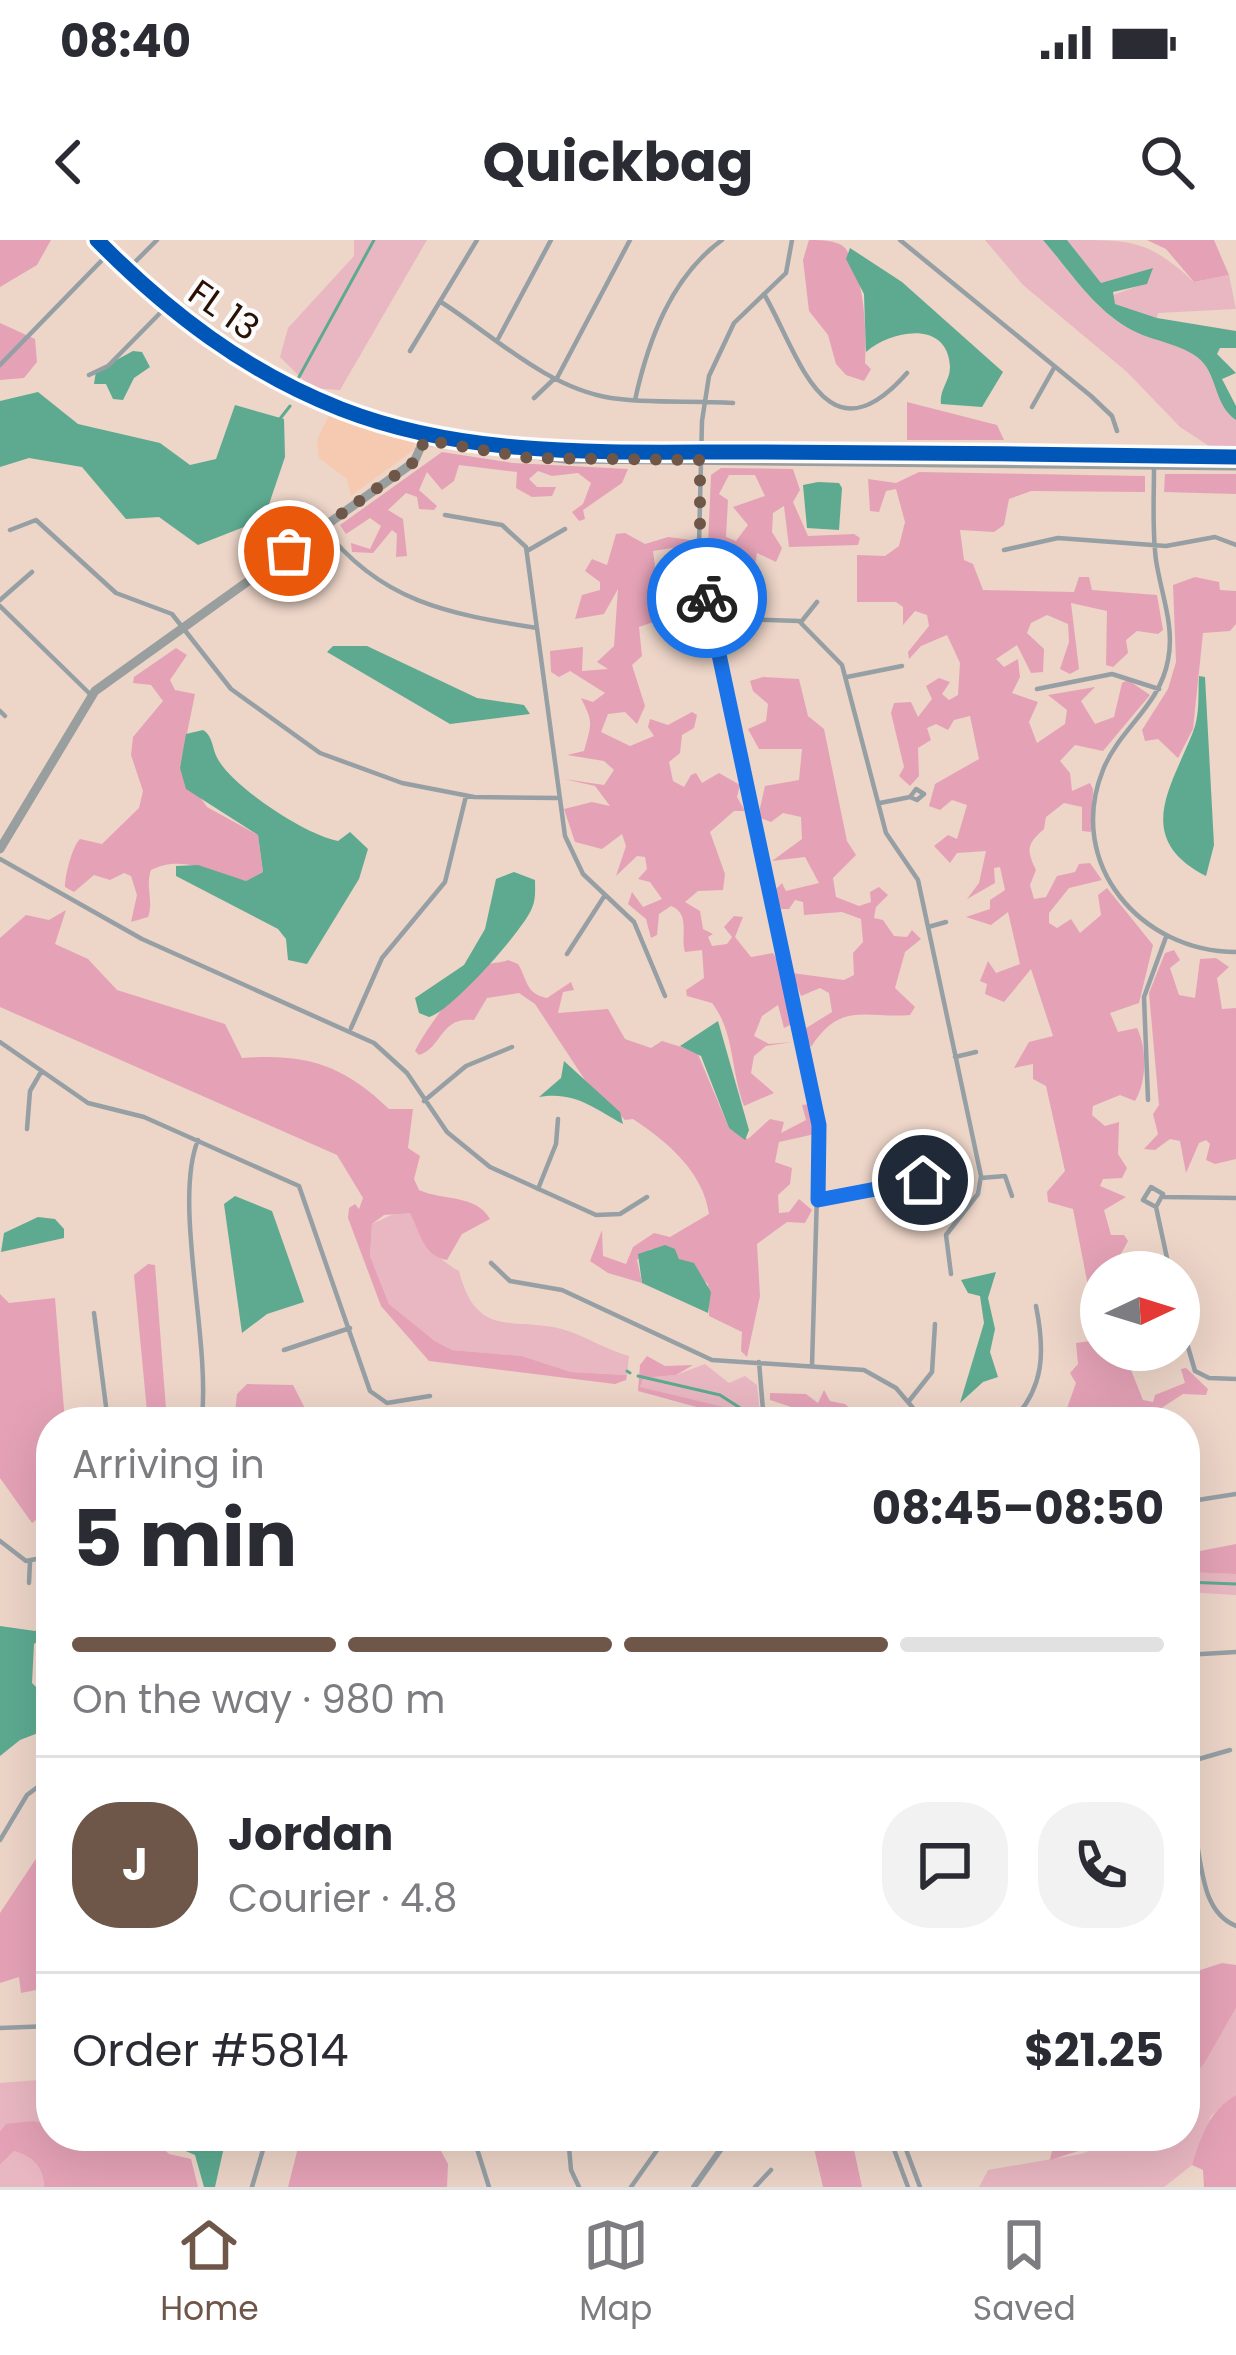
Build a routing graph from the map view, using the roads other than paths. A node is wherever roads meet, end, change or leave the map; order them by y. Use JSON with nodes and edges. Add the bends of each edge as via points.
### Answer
{"nodes":[{"id":1,"x":97,"y":240,"type":"edge"},
{"id":2,"x":157,"y":240,"type":"edge"},
{"id":3,"x":477,"y":240,"type":"edge"},
{"id":4,"x":551,"y":240,"type":"edge"},
{"id":5,"x":630,"y":240,"type":"edge"},
{"id":6,"x":722,"y":240,"type":"edge"},
{"id":7,"x":792,"y":240,"type":"edge"},
{"id":8,"x":900,"y":240,"type":"edge"},
{"id":9,"x":110,"y":253,"type":"junction"},
{"id":10,"x":127,"y":270,"type":"junction"},
{"id":11,"x":764,"y":294,"type":"junction"},
{"id":12,"x":441,"y":302,"type":"junction"},
{"id":13,"x":167,"y":306,"type":"junction"},
{"id":14,"x":498,"y":339,"type":"junction"},
{"id":15,"x":410,"y":351,"type":"dead end"},
{"id":16,"x":0,"y":364,"type":"edge"},
{"id":17,"x":1054,"y":368,"type":"junction"},
{"id":18,"x":908,"y":373,"type":"dead end"},
{"id":19,"x":89,"y":375,"type":"dead end"},
{"id":20,"x":555,"y":379,"type":"junction"},
{"id":21,"x":534,"y":398,"type":"dead end"},
{"id":22,"x":635,"y":400,"type":"junction"},
{"id":23,"x":704,"y":400,"type":"junction"},
{"id":24,"x":733,"y":403,"type":"dead end"},
{"id":25,"x":1032,"y":407,"type":"dead end"},
{"id":26,"x":1117,"y":431,"type":"dead end"},
{"id":27,"x":426,"y":437,"type":"junction"},
{"id":28,"x":700,"y":456,"type":"junction"},
{"id":29,"x":1154,"y":460,"type":"junction"},
{"id":30,"x":1236,"y":462,"type":"edge"},
{"id":31,"x":445,"y":515,"type":"dead end"},
{"id":32,"x":323,"y":527,"type":"junction"},
{"id":33,"x":565,"y":529,"type":"dead end"},
{"id":34,"x":10,"y":530,"type":"dead end"},
{"id":35,"x":1236,"y":545,"type":"edge"},
{"id":36,"x":1154,"y":546,"type":"junction"},
{"id":37,"x":1004,"y":550,"type":"dead end"},
{"id":38,"x":527,"y":551,"type":"junction"},
{"id":39,"x":32,"y":572,"type":"dead end"},
{"id":40,"x":817,"y":602,"type":"dead end"},
{"id":41,"x":0,"y":603,"type":"edge"},
{"id":42,"x":712,"y":619,"type":"junction"},
{"id":43,"x":801,"y":622,"type":"junction"},
{"id":44,"x":180,"y":628,"type":"junction"},
{"id":45,"x":538,"y":628,"type":"junction"},
{"id":46,"x":902,"y":666,"type":"dead end"},
{"id":47,"x":847,"y":677,"type":"junction"},
{"id":48,"x":1037,"y":688,"type":"dead end"},
{"id":49,"x":1159,"y":688,"type":"junction"},
{"id":50,"x":91,"y":695,"type":"junction"},
{"id":51,"x":466,"y":796,"type":"junction"},
{"id":52,"x":910,"y":797,"type":"dead end"},
{"id":53,"x":557,"y":798,"type":"junction"},
{"id":54,"x":880,"y":803,"type":"junction"},
{"id":55,"x":0,"y":849,"type":"edge"},
{"id":56,"x":0,"y":859,"type":"edge"},
{"id":57,"x":605,"y":895,"type":"junction"},
{"id":58,"x":946,"y":922,"type":"dead end"},
{"id":59,"x":928,"y":927,"type":"junction"},
{"id":60,"x":1166,"y":937,"type":"junction"},
{"id":61,"x":1236,"y":952,"type":"edge"},
{"id":62,"x":566,"y":954,"type":"dead end"},
{"id":63,"x":665,"y":996,"type":"dead end"},
{"id":64,"x":350,"y":1030,"type":"junction"},
{"id":65,"x":0,"y":1042,"type":"edge"},
{"id":66,"x":512,"y":1047,"type":"dead end"},
{"id":67,"x":976,"y":1052,"type":"dead end"},
{"id":68,"x":955,"y":1057,"type":"junction"},
{"id":69,"x":41,"y":1072,"type":"junction"},
{"id":70,"x":1148,"y":1100,"type":"dead end"},
{"id":71,"x":424,"y":1101,"type":"junction"},
{"id":72,"x":558,"y":1119,"type":"dead end"},
{"id":73,"x":27,"y":1129,"type":"dead end"},
{"id":74,"x":198,"y":1140,"type":"junction"},
{"id":75,"x":981,"y":1178,"type":"junction"},
{"id":76,"x":538,"y":1189,"type":"junction"},
{"id":77,"x":1012,"y":1196,"type":"dead end"},
{"id":78,"x":647,"y":1197,"type":"dead end"},
{"id":79,"x":1163,"y":1197,"type":"junction"},
{"id":80,"x":1236,"y":1198,"type":"edge"},
{"id":81,"x":818,"y":1200,"type":"junction"},
{"id":82,"x":1156,"y":1208,"type":"junction"},
{"id":83,"x":964,"y":1212,"type":"junction"},
{"id":84,"x":1165,"y":1251,"type":"edge"},
{"id":85,"x":491,"y":1263,"type":"dead end"},
{"id":86,"x":951,"y":1274,"type":"dead end"},
{"id":87,"x":1036,"y":1306,"type":"dead end"},
{"id":88,"x":94,"y":1313,"type":"dead end"},
{"id":89,"x":935,"y":1324,"type":"dead end"},
{"id":90,"x":350,"y":1328,"type":"junction"},
{"id":91,"x":284,"y":1350,"type":"dead end"},
{"id":92,"x":759,"y":1362,"type":"junction"},
{"id":93,"x":812,"y":1365,"type":"junction"},
{"id":94,"x":1195,"y":1371,"type":"edge"},
{"id":95,"x":1236,"y":1379,"type":"edge"},
{"id":96,"x":430,"y":1396,"type":"dead end"},
{"id":97,"x":909,"y":1401,"type":"junction"},
{"id":98,"x":106,"y":1407,"type":"edge"},
{"id":99,"x":203,"y":1407,"type":"edge"},
{"id":100,"x":763,"y":1407,"type":"edge"},
{"id":101,"x":914,"y":1407,"type":"edge"},
{"id":102,"x":1023,"y":1407,"type":"edge"},
{"id":103,"x":1236,"y":1495,"type":"edge"},
{"id":104,"x":1200,"y":1500,"type":"edge"},
{"id":105,"x":0,"y":1541,"type":"edge"},
{"id":106,"x":36,"y":1560,"type":"edge"},
{"id":107,"x":30,"y":1562,"type":"junction"},
{"id":108,"x":29,"y":1583,"type":"dead end"},
{"id":109,"x":1236,"y":1652,"type":"edge"},
{"id":110,"x":1200,"y":1654,"type":"edge"},
{"id":111,"x":1230,"y":1750,"type":"dead end"},
{"id":112,"x":1200,"y":1759,"type":"edge"},
{"id":113,"x":36,"y":1789,"type":"edge"},
{"id":114,"x":0,"y":1840,"type":"edge"},
{"id":115,"x":1200,"y":1845,"type":"edge"},
{"id":116,"x":1236,"y":1926,"type":"edge"},
{"id":117,"x":36,"y":2027,"type":"edge"},
{"id":118,"x":0,"y":2028,"type":"edge"},
{"id":119,"x":263,"y":2151,"type":"edge"},
{"id":120,"x":478,"y":2151,"type":"edge"},
{"id":121,"x":569,"y":2151,"type":"edge"},
{"id":122,"x":656,"y":2151,"type":"edge"},
{"id":123,"x":719,"y":2151,"type":"edge"},
{"id":124,"x":895,"y":2151,"type":"edge"},
{"id":125,"x":907,"y":2151,"type":"edge"},
{"id":126,"x":771,"y":2170,"type":"dead end"},
{"id":127,"x":252,"y":2187,"type":"edge"},
{"id":128,"x":489,"y":2187,"type":"edge"},
{"id":129,"x":579,"y":2187,"type":"edge"},
{"id":130,"x":631,"y":2187,"type":"edge"},
{"id":131,"x":694,"y":2187,"type":"edge"},
{"id":132,"x":755,"y":2187,"type":"edge"},
{"id":133,"x":908,"y":2187,"type":"edge"},
{"id":134,"x":920,"y":2187,"type":"edge"}],
"edges":[{"from":1,"to":9,"type":"main road","name":"FL 13"},
{"from":2,"to":10,"type":"street"},
{"from":3,"to":12,"type":"street"},
{"from":4,"to":14,"type":"street"},
{"from":5,"to":20,"type":"street"},
{"from":6,"to":22,"type":"street","via":[[675,291]]},
{"from":7,"to":11,"type":"street","via":[[786,273]]},
{"from":8,"to":17,"type":"street"},
{"from":9,"to":10,"type":"main road","name":"FL 13"},
{"from":9,"to":16,"type":"street"},
{"from":10,"to":13,"type":"main road","name":"FL 13"},
{"from":11,"to":18,"type":"street","via":[[801,371],[828,401],[873,405]]},
{"from":11,"to":23,"type":"street","via":[[728,333]]},
{"from":12,"to":14,"type":"street"},
{"from":12,"to":15,"type":"street"},
{"from":13,"to":19,"type":"street"},
{"from":13,"to":27,"type":"main road","name":"FL 13","via":[[255,368],[332,406]]},
{"from":14,"to":20,"type":"street"},
{"from":17,"to":25,"type":"street"},
{"from":17,"to":26,"type":"street","via":[[1112,416]]},
{"from":20,"to":21,"type":"street"},
{"from":20,"to":22,"type":"street"},
{"from":22,"to":23,"type":"street"},
{"from":23,"to":24,"type":"street"},
{"from":23,"to":28,"type":"street"},
{"from":27,"to":28,"type":"main road"},
{"from":27,"to":32,"type":"main road","via":[[414,462]]},
{"from":28,"to":29,"type":"main road"},
{"from":28,"to":42,"type":"street","via":[[700,560]]},
{"from":29,"to":30,"type":"main road"},
{"from":29,"to":36,"type":"street"},
{"from":31,"to":38,"type":"street","via":[[502,525]]},
{"from":32,"to":44,"type":"main road"},
{"from":32,"to":45,"type":"street","via":[[395,594],[440,611]]},
{"from":33,"to":38,"type":"street"},
{"from":34,"to":44,"type":"street","via":[[38,521],[116,593],[166,610]]},
{"from":35,"to":36,"type":"street","via":[[1208,537]]},
{"from":36,"to":37,"type":"street","via":[[1058,538]]},
{"from":36,"to":49,"type":"street","via":[[1170,631]]},
{"from":38,"to":45,"type":"street"},
{"from":39,"to":41,"type":"street"},
{"from":40,"to":43,"type":"street"},
{"from":41,"to":50,"type":"street"},
{"from":42,"to":43,"type":"street"},
{"from":42,"to":81,"type":"street","via":[[819,1125]]},
{"from":43,"to":47,"type":"street","via":[[834,651]]},
{"from":44,"to":50,"type":"main road"},
{"from":44,"to":51,"type":"street","via":[[232,689],[300,741],[372,775]]},
{"from":45,"to":53,"type":"street"},
{"from":46,"to":47,"type":"street"},
{"from":47,"to":54,"type":"street"},
{"from":48,"to":49,"type":"street","via":[[1112,674]]},
{"from":49,"to":60,"type":"street","via":[[1109,756],[1093,824],[1112,888]]},
{"from":50,"to":55,"type":"main road"},
{"from":51,"to":53,"type":"street"},
{"from":51,"to":64,"type":"street","via":[[445,882],[382,958]]},
{"from":52,"to":54,"type":"street"},
{"from":53,"to":57,"type":"street","via":[[574,860]]},
{"from":54,"to":59,"type":"street","via":[[888,839],[916,874]]},
{"from":56,"to":64,"type":"street","via":[[142,939]]},
{"from":57,"to":62,"type":"street"},
{"from":57,"to":63,"type":"street","via":[[634,922]]},
{"from":58,"to":59,"type":"street"},
{"from":59,"to":68,"type":"street"},
{"from":60,"to":61,"type":"street"},
{"from":60,"to":70,"type":"street","via":[[1144,997]]},
{"from":64,"to":71,"type":"street","via":[[390,1054]]},
{"from":65,"to":69,"type":"street"},
{"from":66,"to":71,"type":"street","via":[[466,1066]]},
{"from":67,"to":68,"type":"street"},
{"from":68,"to":75,"type":"street"},
{"from":69,"to":73,"type":"street","via":[[30,1091]]},
{"from":69,"to":74,"type":"street","via":[[92,1105]]},
{"from":71,"to":76,"type":"street","via":[[467,1152]]},
{"from":72,"to":76,"type":"street"},
{"from":74,"to":90,"type":"street","via":[[303,1191]]},
{"from":74,"to":99,"type":"street","via":[[188,1174]]},
{"from":75,"to":77,"type":"street","via":[[1005,1176]]},
{"from":75,"to":83,"type":"street"},
{"from":76,"to":78,"type":"street","via":[[602,1216],[627,1212]]},
{"from":79,"to":80,"type":"street"},
{"from":79,"to":82,"type":"street"},
{"from":79,"to":82,"type":"street","via":[[1153,1186],[1143,1197]]},
{"from":81,"to":83,"type":"street","via":[[919,1180]]},
{"from":81,"to":93,"type":"street"},
{"from":82,"to":84,"type":"street"},
{"from":83,"to":86,"type":"street","via":[[945,1240]]},
{"from":85,"to":92,"type":"street","via":[[510,1281],[562,1290],[707,1358]]},
{"from":87,"to":102,"type":"street","via":[[1041,1372]]},
{"from":88,"to":98,"type":"street"},
{"from":89,"to":97,"type":"street","via":[[932,1372]]},
{"from":90,"to":91,"type":"street"},
{"from":90,"to":96,"type":"street","via":[[374,1397],[394,1403]]},
{"from":92,"to":93,"type":"street"},
{"from":92,"to":100,"type":"street"},
{"from":93,"to":97,"type":"street","via":[[864,1370]]},
{"from":94,"to":95,"type":"street"},
{"from":97,"to":101,"type":"street"},
{"from":103,"to":104,"type":"street"},
{"from":105,"to":107,"type":"street"},
{"from":106,"to":107,"type":"street"},
{"from":107,"to":108,"type":"street"},
{"from":109,"to":110,"type":"street"},
{"from":111,"to":112,"type":"street"},
{"from":113,"to":114,"type":"street"},
{"from":115,"to":116,"type":"street","via":[[1210,1904]]},
{"from":117,"to":118,"type":"street"},
{"from":119,"to":127,"type":"street"},
{"from":120,"to":128,"type":"street"},
{"from":121,"to":129,"type":"street"},
{"from":122,"to":130,"type":"street"},
{"from":123,"to":131,"type":"street"},
{"from":124,"to":133,"type":"street"},
{"from":125,"to":134,"type":"street"},
{"from":126,"to":132,"type":"street"}]}
